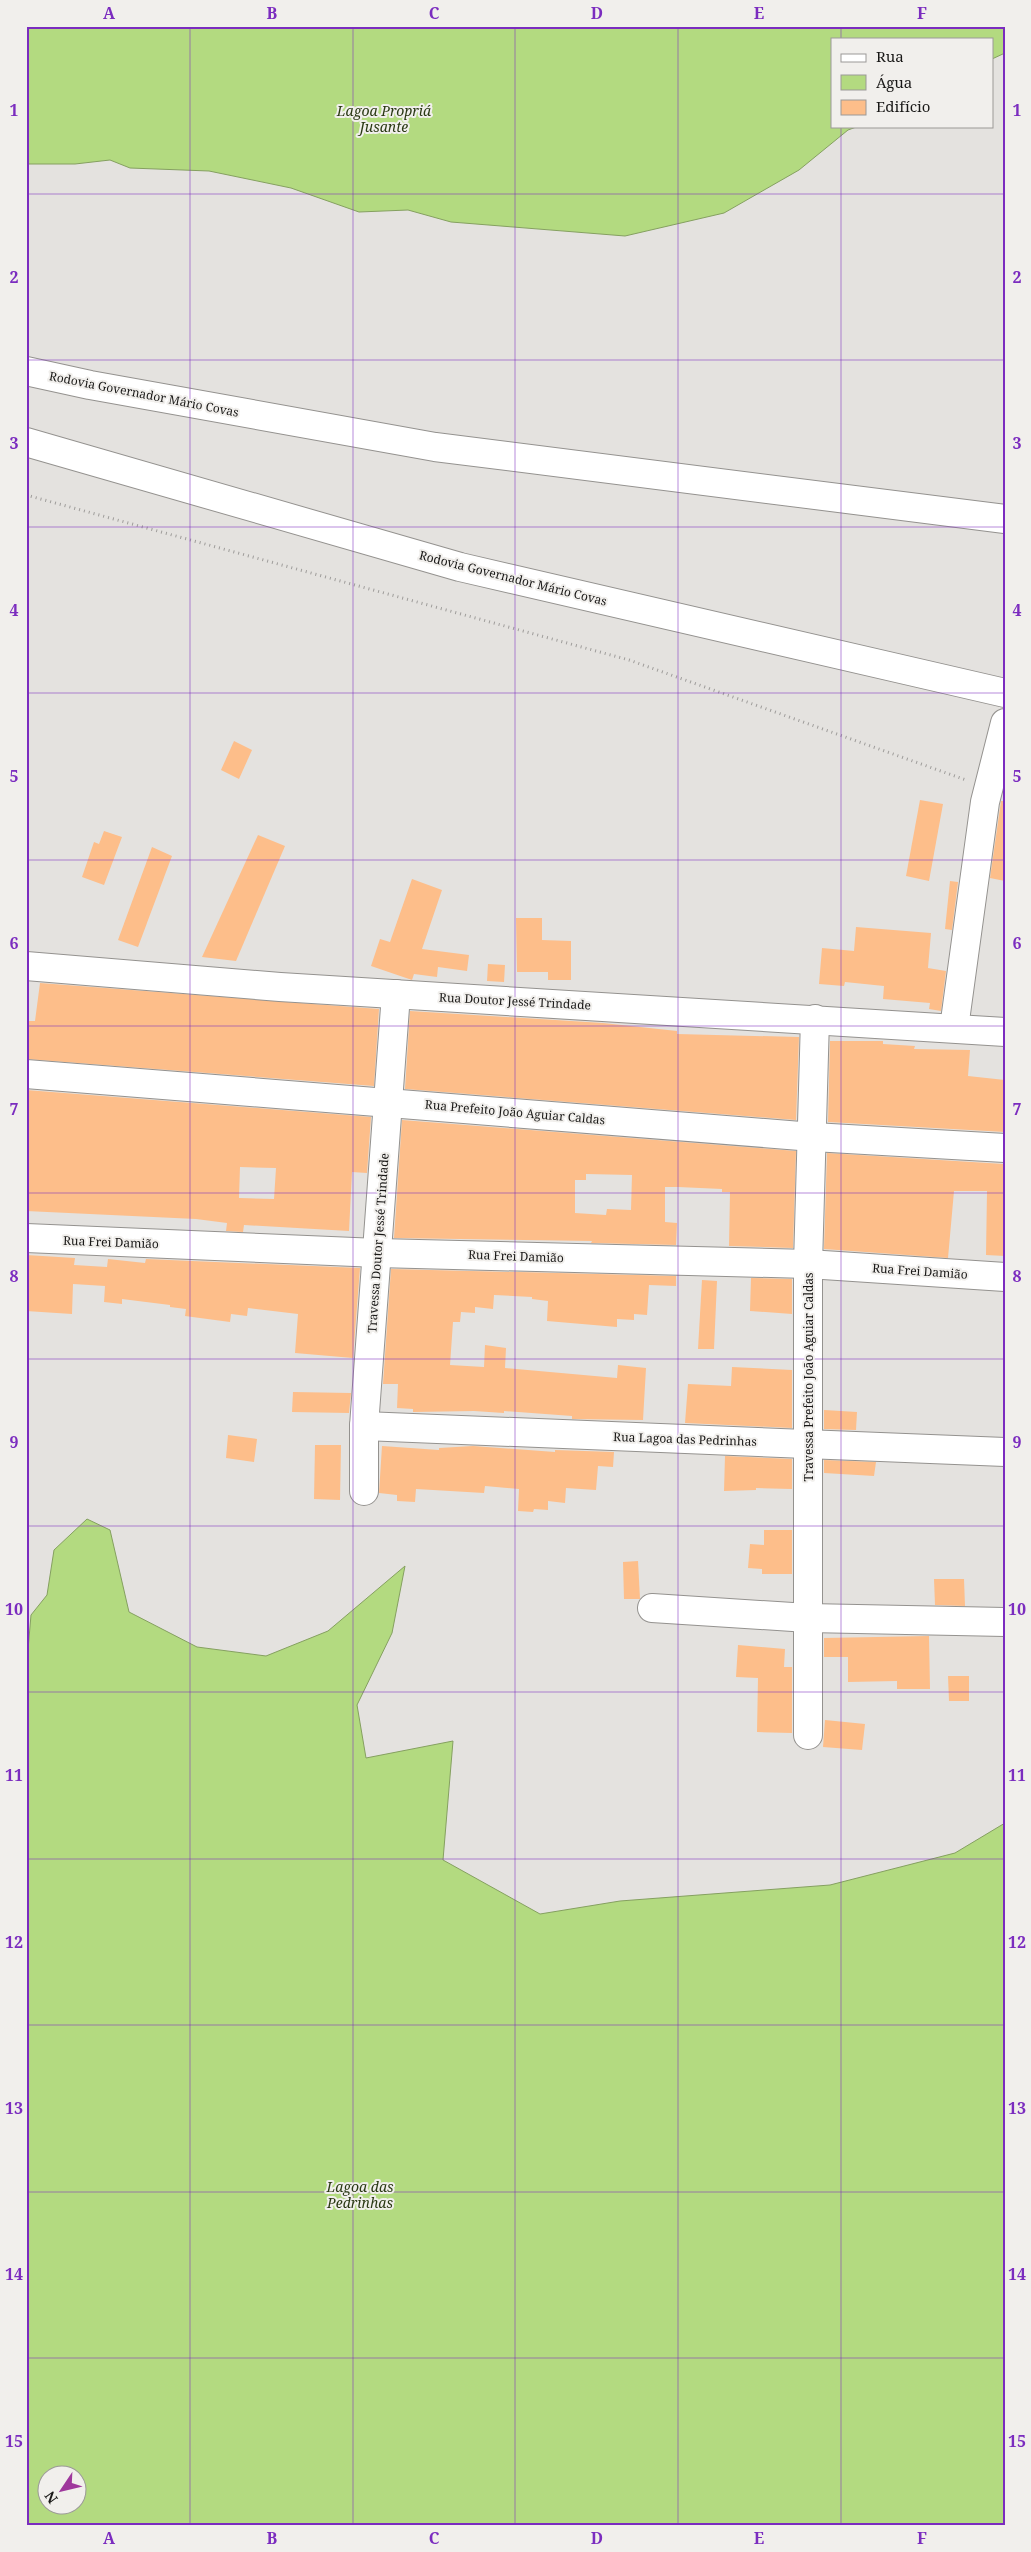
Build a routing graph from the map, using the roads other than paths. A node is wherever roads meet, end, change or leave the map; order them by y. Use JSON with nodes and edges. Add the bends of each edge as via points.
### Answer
{"nodes":[{"id":1,"x":26,"y":371,"type":"edge"},
{"id":2,"x":26,"y":442,"type":"edge"},
{"id":3,"x":1005,"y":519,"type":"edge"},
{"id":4,"x":1005,"y":693,"type":"edge"},
{"id":5,"x":1005,"y":723,"type":"edge"},
{"id":6,"x":26,"y":966,"type":"edge"},
{"id":7,"x":396,"y":994,"type":"junction"},
{"id":8,"x":815,"y":1019,"type":"junction"},
{"id":9,"x":954,"y":1028,"type":"junction"},
{"id":10,"x":1005,"y":1032,"type":"edge"},
{"id":11,"x":26,"y":1074,"type":"edge"},
{"id":12,"x":389,"y":1102,"type":"junction"},
{"id":13,"x":813,"y":1137,"type":"junction"},
{"id":14,"x":1005,"y":1148,"type":"edge"},
{"id":15,"x":26,"y":1238,"type":"edge"},
{"id":16,"x":378,"y":1253,"type":"junction"},
{"id":17,"x":808,"y":1264,"type":"junction"},
{"id":18,"x":1005,"y":1276,"type":"edge"},
{"id":19,"x":364,"y":1426,"type":"junction"},
{"id":20,"x":808,"y":1444,"type":"junction"},
{"id":21,"x":1005,"y":1452,"type":"edge"},
{"id":22,"x":364,"y":1491,"type":"dead end"},
{"id":23,"x":652,"y":1608,"type":"dead end"},
{"id":24,"x":808,"y":1618,"type":"junction"},
{"id":25,"x":1005,"y":1622,"type":"edge"},
{"id":26,"x":808,"y":1735,"type":"dead end"}],
"edges":[{"from":1,"to":3,"type":"main road","name":"Rodovia Governador Mário Covas","via":[[435,447]]},
{"from":2,"to":4,"type":"main road","name":"Rodovia Governador Mário Covas","via":[[460,567]]},
{"from":5,"to":9,"type":"main road","via":[[988,788]]},
{"from":6,"to":7,"type":"main road","name":"Rua Doutor Jessé Trindade"},
{"from":7,"to":8,"type":"main road","name":"Rua Doutor Jessé Trindade"},
{"from":7,"to":12,"type":"main road","name":"Travessa Doutor Jessé Trindade"},
{"from":8,"to":9,"type":"main road","name":"Rua Doutor Jessé Trindade"},
{"from":8,"to":13,"type":"main road","name":"Travessa Prefeito João Aguiar Caldas"},
{"from":9,"to":10,"type":"main road","name":"Rua Doutor Jessé Trindade"},
{"from":11,"to":12,"type":"main road","name":"Rua Prefeito João Aguiar Caldas"},
{"from":12,"to":13,"type":"main road","name":"Rua Prefeito João Aguiar Caldas"},
{"from":12,"to":16,"type":"main road","name":"Travessa Doutor Jessé Trindade"},
{"from":13,"to":14,"type":"main road","name":"Rua Prefeito João Aguiar Caldas"},
{"from":13,"to":17,"type":"main road","name":"Travessa Prefeito João Aguiar Caldas"},
{"from":15,"to":16,"type":"main road","name":"Rua Frei Damião"},
{"from":16,"to":17,"type":"main road","name":"Rua Frei Damião"},
{"from":16,"to":19,"type":"main road","name":"Travessa Doutor Jessé Trindade"},
{"from":17,"to":18,"type":"main road","name":"Rua Frei Damião"},
{"from":17,"to":20,"type":"main road","name":"Travessa Prefeito João Aguiar Caldas"},
{"from":19,"to":20,"type":"main road","name":"Rua Lagoa das Pedrinhas"},
{"from":19,"to":22,"type":"main road","name":"Travessa Doutor Jessé Trindade"},
{"from":20,"to":21,"type":"main road","name":"Rua Lagoa das Pedrinhas"},
{"from":20,"to":24,"type":"main road","name":"Travessa Prefeito João Aguiar Caldas"},
{"from":23,"to":24,"type":"main road"},
{"from":24,"to":25,"type":"main road"},
{"from":24,"to":26,"type":"main road","name":"Travessa Prefeito João Aguiar Caldas"}]}
